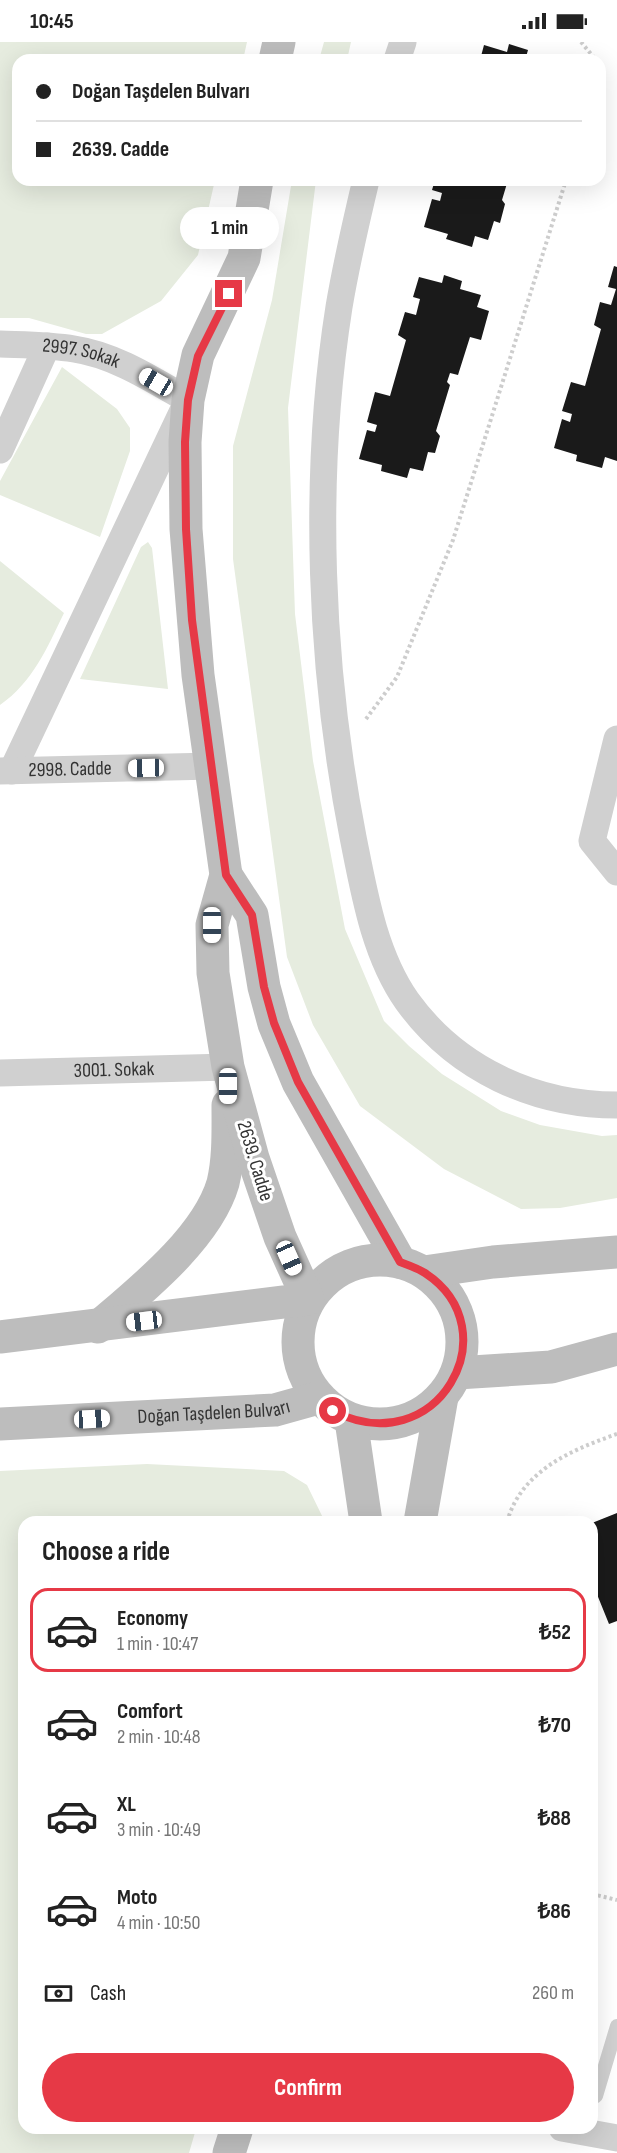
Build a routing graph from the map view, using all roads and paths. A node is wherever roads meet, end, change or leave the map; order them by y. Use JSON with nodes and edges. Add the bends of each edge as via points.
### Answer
{"nodes":[{"id":1,"x":581,"y":42,"type":"edge"},
{"id":2,"x":591,"y":54,"type":"edge"},
{"id":3,"x":256,"y":186,"type":"edge"},
{"id":4,"x":365,"y":186,"type":"edge"},
{"id":5,"x":564,"y":186,"type":"edge"},
{"id":6,"x":0,"y":344,"type":"edge"},
{"id":7,"x":47,"y":346,"type":"junction"},
{"id":8,"x":188,"y":400,"type":"junction"},
{"id":9,"x":0,"y":450,"type":"edge"},
{"id":10,"x":617,"y":739,"type":"edge"},
{"id":11,"x":339,"y":750,"type":"junction"},
{"id":12,"x":213,"y":766,"type":"junction"},
{"id":13,"x":6,"y":771,"type":"edge"},
{"id":14,"x":617,"y":872,"type":"edge"},
{"id":15,"x":226,"y":875,"type":"junction"},
{"id":16,"x":228,"y":1067,"type":"junction"},
{"id":17,"x":0,"y":1073,"type":"edge"},
{"id":18,"x":617,"y":1105,"type":"edge"},
{"id":19,"x":617,"y":1252,"type":"edge"},
{"id":20,"x":412,"y":1267,"type":"junction"},
{"id":21,"x":308,"y":1299,"type":"junction"},
{"id":22,"x":98,"y":1327,"type":"junction"},
{"id":23,"x":0,"y":1337,"type":"edge"},
{"id":24,"x":617,"y":1349,"type":"edge"},
{"id":25,"x":449,"y":1385,"type":"junction"},
{"id":26,"x":318,"y":1398,"type":"junction"},
{"id":27,"x":351,"y":1420,"type":"junction"},
{"id":28,"x":0,"y":1424,"type":"edge"},
{"id":29,"x":617,"y":1434,"type":"edge"},
{"id":30,"x":365,"y":1516,"type":"edge"},
{"id":31,"x":421,"y":1516,"type":"edge"},
{"id":32,"x":510,"y":1516,"type":"edge"},
{"id":33,"x":598,"y":1895,"type":"edge"},
{"id":34,"x":617,"y":1900,"type":"edge"},
{"id":35,"x":617,"y":2026,"type":"edge"},
{"id":36,"x":598,"y":2089,"type":"edge"},
{"id":37,"x":235,"y":2134,"type":"edge"},
{"id":38,"x":595,"y":2134,"type":"edge"},
{"id":39,"x":617,"y":2138,"type":"edge"},
{"id":40,"x":228,"y":2153,"type":"edge"}],
"edges":[{"from":1,"to":2,"type":"path"},
{"from":3,"to":8,"type":"street","name":"2639. Cadde","via":[[243,258],[198,356]]},
{"from":4,"to":11,"type":"street","via":[[339,307],[326,448],[325,581]]},
{"from":5,"to":11,"type":"path","via":[[453,540],[398,676]]},
{"from":6,"to":7,"type":"street","name":"2997. Sokak"},
{"from":7,"to":8,"type":"street","name":"2997. Sokak","via":[[104,357]]},
{"from":7,"to":9,"type":"street"},
{"from":8,"to":12,"type":"street","name":"2639. Cadde","via":[[188,574],[198,675]]},
{"from":8,"to":13,"type":"street"},
{"from":10,"to":14,"type":"street","via":[[592,841]]},
{"from":11,"to":18,"type":"street","via":[[363,887],[379,942],[406,999],[426,1024],[466,1060],[511,1085],[570,1103]]},
{"from":12,"to":13,"type":"street","name":"2998. Cadde"},
{"from":12,"to":15,"type":"street","name":"2639. Cadde"},
{"from":15,"to":16,"type":"street","name":"2639. Cadde","via":[[212,925],[211,945]]},
{"from":15,"to":20,"type":"street","name":"2639. Cadde","via":[[252,915],[264,987],[298,1082]]},
{"from":16,"to":17,"type":"street","name":"3001. Sokak"},
{"from":16,"to":21,"type":"street","name":"2639. Cadde","via":[[273,1217]]},
{"from":16,"to":22,"type":"street","via":[[228,1142],[223,1184],[183,1248]]},
{"from":19,"to":20,"type":"street","name":"Doğan Taşdelen Bulvarı"},
{"from":20,"to":21,"type":"street","name":"Doğan Taşdelen Bulvarı","via":[[373,1260],[348,1266],[326,1280]]},
{"from":20,"to":25,"type":"street","via":[[439,1284],[459,1316],[462,1354]]},
{"from":21,"to":22,"type":"street"},
{"from":21,"to":26,"type":"street","name":"Doğan Taşdelen Bulvarı","via":[[297,1333],[297,1350],[308,1384]]},
{"from":22,"to":23,"type":"street"},
{"from":24,"to":25,"type":"street","via":[[551,1367]]},
{"from":25,"to":27,"type":"street","name":"Doğan Taşdelen Bulvarı","via":[[423,1413],[400,1422],[375,1425]]},
{"from":25,"to":31,"type":"street"},
{"from":26,"to":27,"type":"street","name":"Doğan Taşdelen Bulvarı"},
{"from":26,"to":28,"type":"street","name":"Doğan Taşdelen Bulvarı","via":[[275,1410]]},
{"from":27,"to":30,"type":"street"},
{"from":29,"to":32,"type":"path","via":[[573,1449],[543,1470],[519,1497]]},
{"from":33,"to":34,"type":"path"},
{"from":35,"to":36,"type":"lane"},
{"from":37,"to":40,"type":"street"},
{"from":38,"to":39,"type":"street"}]}
